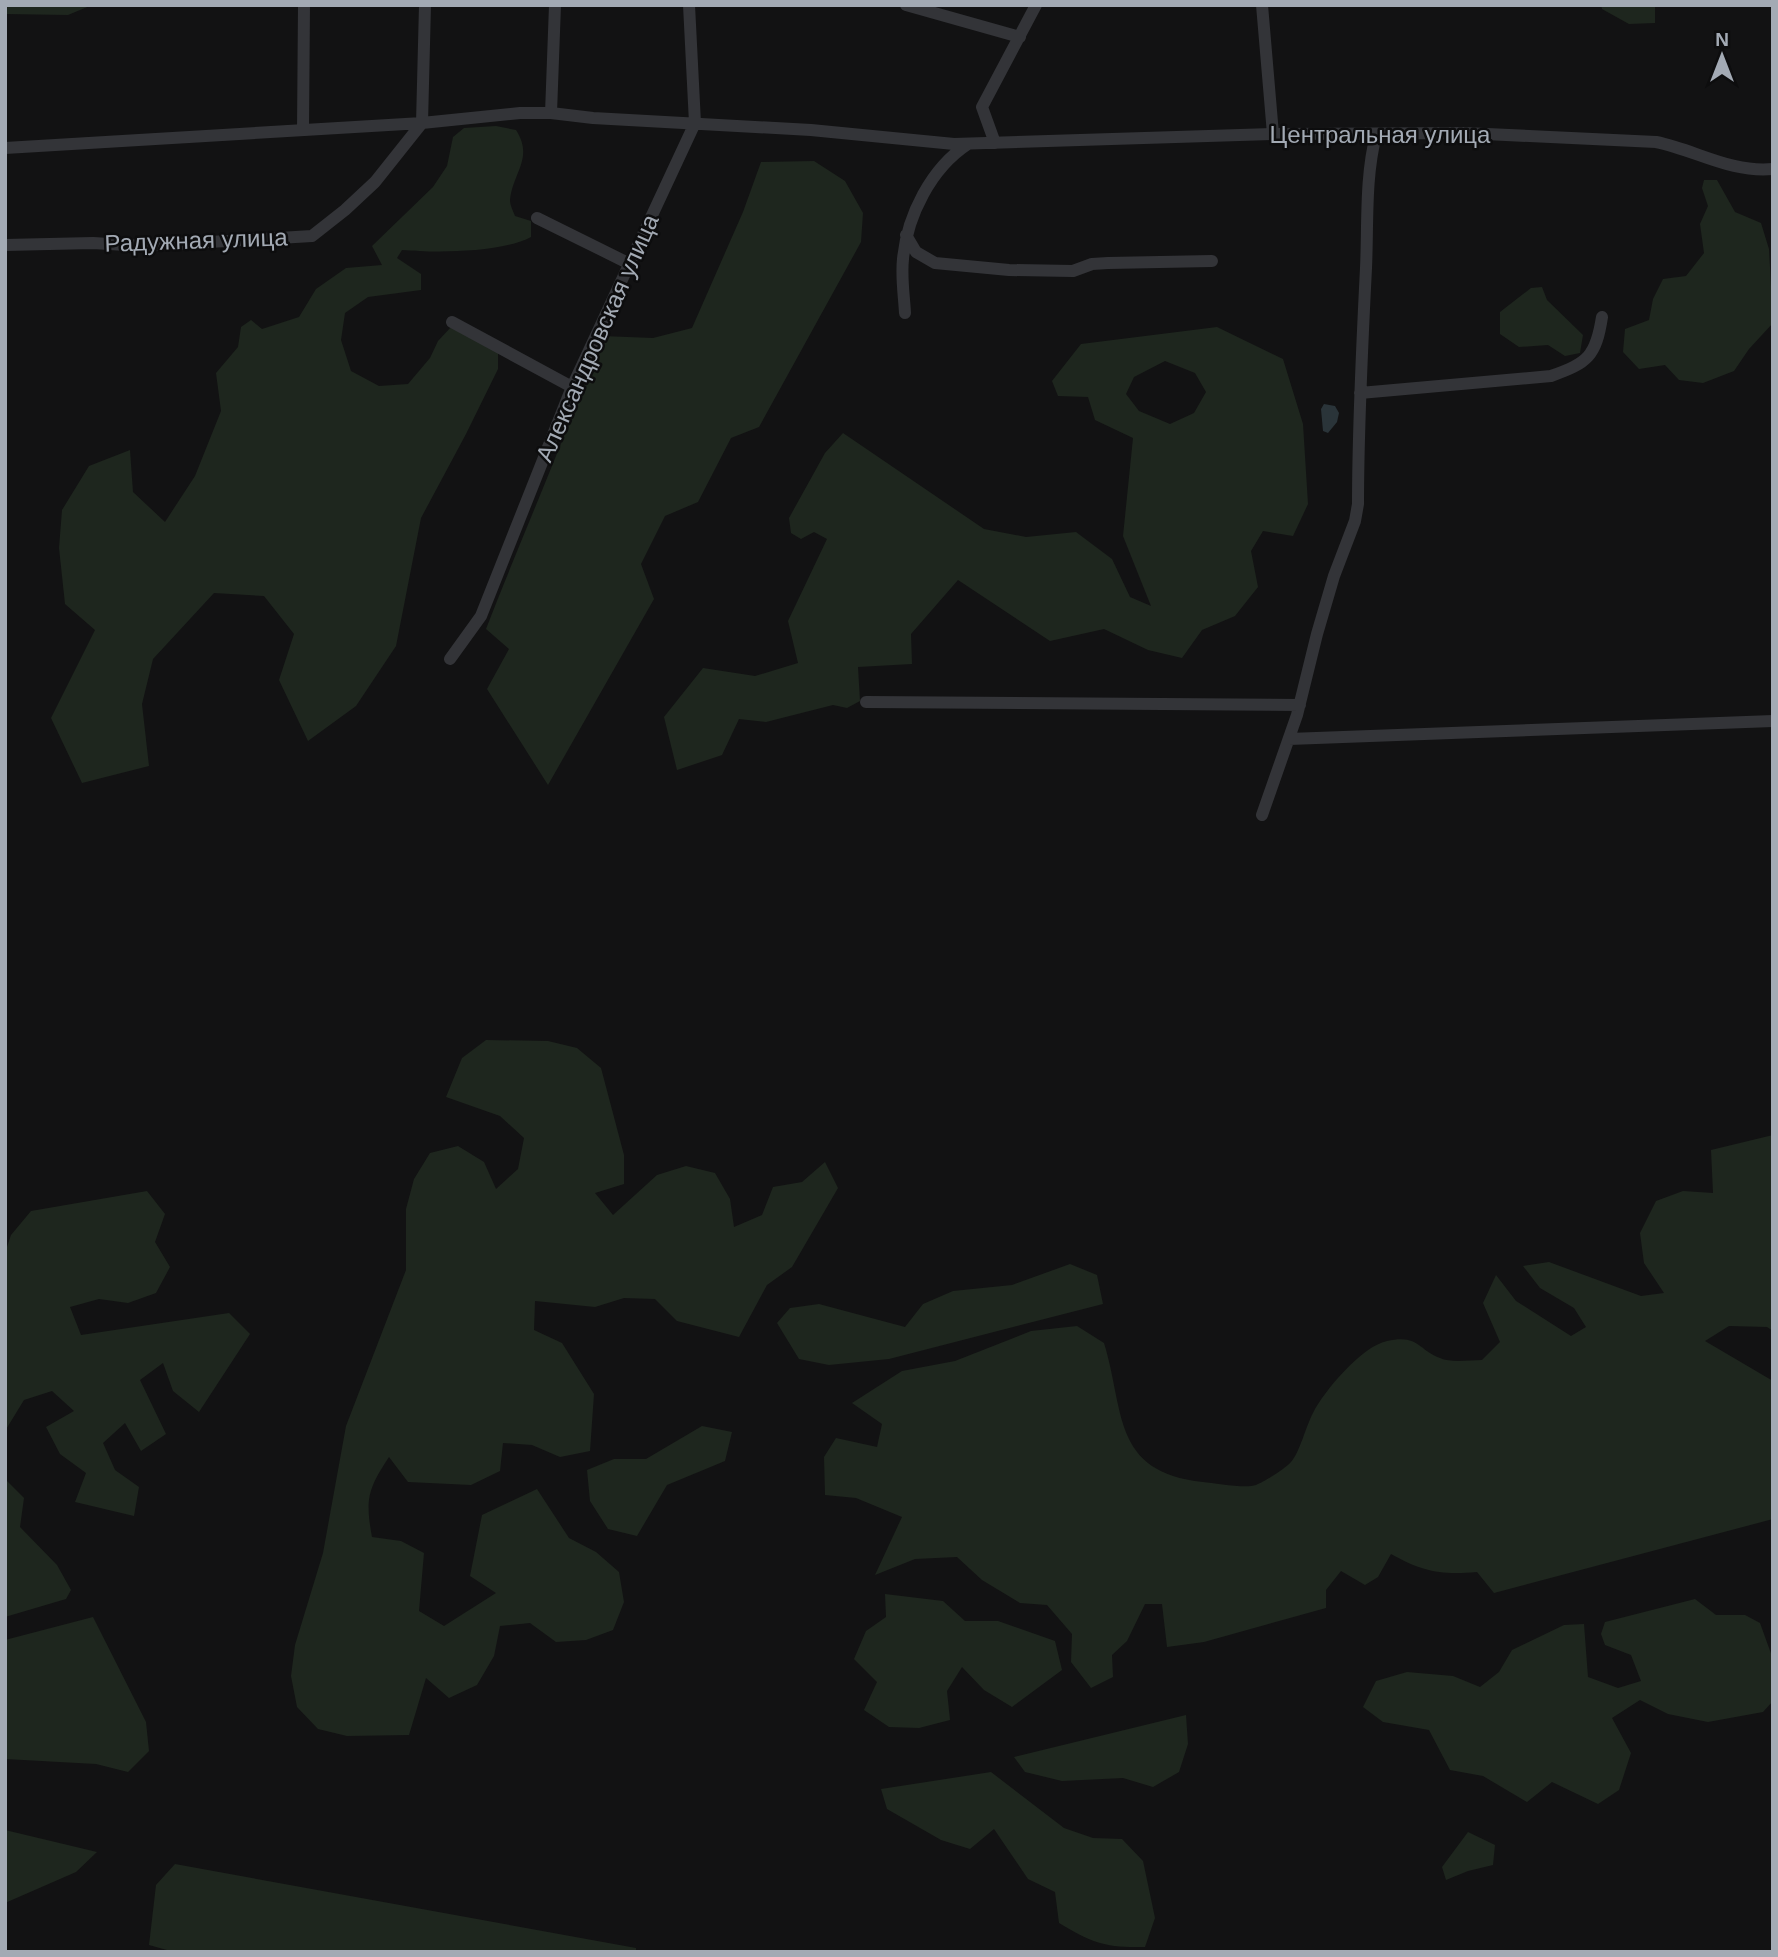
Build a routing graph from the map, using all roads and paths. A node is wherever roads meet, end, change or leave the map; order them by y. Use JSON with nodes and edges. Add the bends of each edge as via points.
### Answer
{"nodes":[{"id":1,"x":304,"y":5,"type":"edge"},
{"id":2,"x":425,"y":5,"type":"edge"},
{"id":3,"x":555,"y":5,"type":"edge"},
{"id":4,"x":689,"y":5,"type":"edge"},
{"id":5,"x":906,"y":5,"type":"edge"},
{"id":6,"x":1036,"y":5,"type":"edge"},
{"id":7,"x":1262,"y":5,"type":"edge"},
{"id":8,"x":1020,"y":37,"type":"junction"},
{"id":9,"x":551,"y":113,"type":"junction"},
{"id":10,"x":422,"y":123,"type":"junction"},
{"id":11,"x":695,"y":123,"type":"junction"},
{"id":12,"x":303,"y":130,"type":"junction"},
{"id":13,"x":1273,"y":134,"type":"junction"},
{"id":14,"x":1376,"y":135,"type":"junction"},
{"id":15,"x":989,"y":143,"type":"junction"},
{"id":16,"x":968,"y":144,"type":"junction"},
{"id":17,"x":5,"y":148,"type":"edge"},
{"id":18,"x":1773,"y":169,"type":"edge"},
{"id":19,"x":537,"y":218,"type":"dead end"},
{"id":20,"x":906,"y":235,"type":"junction"},
{"id":21,"x":5,"y":246,"type":"edge"},
{"id":22,"x":1212,"y":261,"type":"dead end"},
{"id":23,"x":630,"y":264,"type":"junction"},
{"id":24,"x":905,"y":313,"type":"dead end"},
{"id":25,"x":1602,"y":317,"type":"dead end"},
{"id":26,"x":452,"y":322,"type":"dead end"},
{"id":27,"x":572,"y":387,"type":"junction"},
{"id":28,"x":1360,"y":393,"type":"junction"},
{"id":29,"x":450,"y":659,"type":"dead end"},
{"id":30,"x":866,"y":702,"type":"dead end"},
{"id":31,"x":1300,"y":705,"type":"junction"},
{"id":32,"x":1773,"y":721,"type":"edge"},
{"id":33,"x":1289,"y":739,"type":"junction"},
{"id":34,"x":1262,"y":815,"type":"dead end"}],
"edges":[{"from":1,"to":12,"type":"street"},
{"from":2,"to":10,"type":"street"},
{"from":3,"to":9,"type":"street"},
{"from":4,"to":11,"type":"street","name":"Александровская улица"},
{"from":5,"to":8,"type":"street"},
{"from":6,"to":8,"type":"street"},
{"from":7,"to":13,"type":"street"},
{"from":8,"to":15,"type":"street","via":[[982,107]]},
{"from":9,"to":10,"type":"street","name":"Центральная улица"},
{"from":9,"to":11,"type":"street","name":"Центральная улица"},
{"from":10,"to":12,"type":"street","name":"Центральная улица"},
{"from":10,"to":21,"type":"street","name":"Радужная улица","via":[[375,182],[312,236],[142,246]]},
{"from":11,"to":16,"type":"street","name":"Центральная улица"},
{"from":11,"to":23,"type":"street","name":"Александровская улица"},
{"from":12,"to":17,"type":"street","name":"Центральная улица"},
{"from":13,"to":14,"type":"street","name":"Центральная улица"},
{"from":13,"to":15,"type":"street","name":"Центральная улица"},
{"from":14,"to":18,"type":"street","name":"Центральная улица","via":[[1465,133],[1656,142],[1736,168]]},
{"from":14,"to":28,"type":"street"},
{"from":15,"to":16,"type":"street","name":"Центральная улица"},
{"from":16,"to":20,"type":"street","via":[[941,168]]},
{"from":19,"to":23,"type":"street"},
{"from":20,"to":22,"type":"street","via":[[916,252],[935,263],[996,269],[1073,271],[1091,264]]},
{"from":20,"to":24,"type":"street","via":[[902,260]]},
{"from":23,"to":27,"type":"street","name":"Александровская улица"},
{"from":25,"to":28,"type":"street","via":[[1592,354],[1552,376]]},
{"from":26,"to":27,"type":"street"},
{"from":27,"to":29,"type":"street","name":"Александровская улица","via":[[481,616]]},
{"from":28,"to":31,"type":"street","via":[[1355,521],[1334,576]]},
{"from":30,"to":31,"type":"street"},
{"from":31,"to":33,"type":"street"},
{"from":32,"to":33,"type":"street"},
{"from":33,"to":34,"type":"street"}]}
